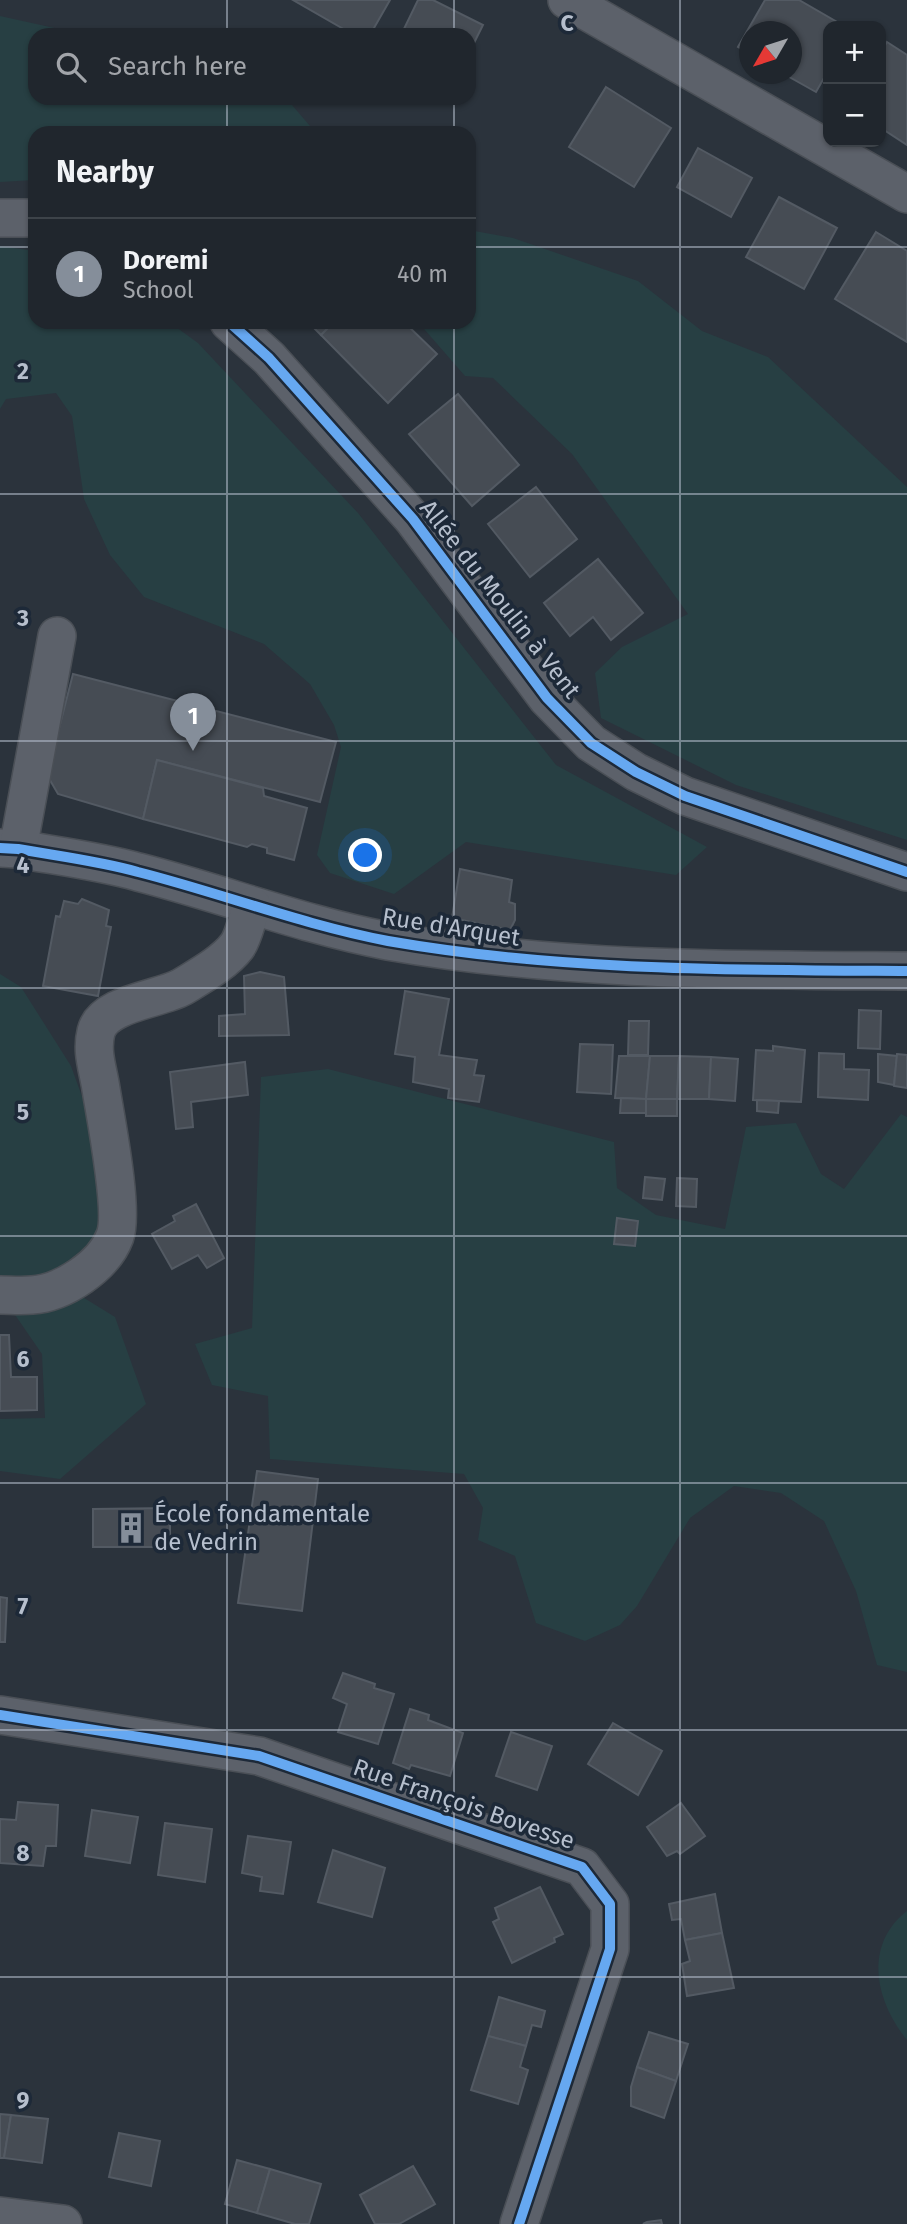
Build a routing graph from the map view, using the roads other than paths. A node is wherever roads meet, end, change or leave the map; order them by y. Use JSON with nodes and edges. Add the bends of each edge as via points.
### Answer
{"nodes":[{"id":1,"x":568,"y":0,"type":"edge"},
{"id":2,"x":907,"y":194,"type":"edge"},
{"id":3,"x":0,"y":218,"type":"edge"},
{"id":4,"x":28,"y":218,"type":"edge"},
{"id":5,"x":237,"y":329,"type":"edge"},
{"id":6,"x":57,"y":636,"type":"dead end"},
{"id":7,"x":9,"y":848,"type":"edge"},
{"id":8,"x":907,"y":872,"type":"edge"},
{"id":9,"x":252,"y":906,"type":"junction"},
{"id":10,"x":907,"y":971,"type":"edge"},
{"id":11,"x":0,"y":1295,"type":"edge"},
{"id":12,"x":0,"y":1715,"type":"edge"},
{"id":13,"x":0,"y":2216,"type":"edge"},
{"id":14,"x":63,"y":2224,"type":"edge"},
{"id":15,"x":519,"y":2224,"type":"edge"}],
"edges":[{"from":1,"to":2,"type":"street"},
{"from":3,"to":4,"type":"street"},
{"from":5,"to":8,"type":"street","name":"Allée du Moulin à Vent","via":[[269,358],[412,519],[547,698],[591,743],[685,796]]},
{"from":6,"to":7,"type":"street"},
{"from":7,"to":9,"type":"street","name":"Rue d'Arquet","via":[[136,871]]},
{"from":9,"to":10,"type":"street","name":"Rue d'Arquet","via":[[385,940],[500,958],[759,970]]},
{"from":9,"to":11,"type":"street","via":[[238,944],[220,961],[180,987],[120,1007],[97,1029],[93,1052],[115,1182],[116,1234],[109,1248],[95,1265],[63,1286],[34,1295]]},
{"from":12,"to":15,"type":"street","name":"Rue François Bovesse","via":[[259,1756],[582,1867],[610,1904],[610,1949]]},
{"from":13,"to":14,"type":"street"}]}
